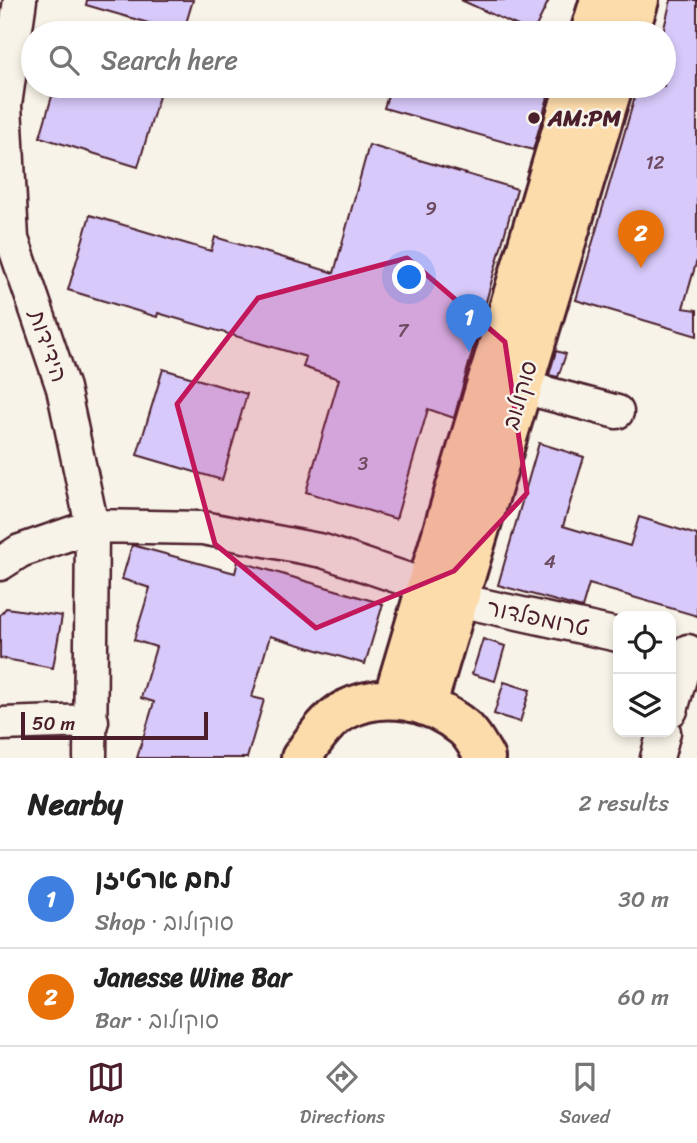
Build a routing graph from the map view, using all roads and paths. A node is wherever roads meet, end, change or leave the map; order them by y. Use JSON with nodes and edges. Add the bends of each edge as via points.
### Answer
{"nodes":[{"id":1,"x":20,"y":0,"type":"edge"},
{"id":2,"x":600,"y":0,"type":"edge"},
{"id":3,"x":639,"y":0,"type":"edge"},
{"id":4,"x":594,"y":21,"type":"edge"},
{"id":5,"x":633,"y":21,"type":"edge"},
{"id":6,"x":572,"y":98,"type":"edge"},
{"id":7,"x":609,"y":98,"type":"edge"},
{"id":8,"x":523,"y":387,"type":"junction"},
{"id":9,"x":617,"y":412,"type":"dead end"},
{"id":10,"x":92,"y":526,"type":"junction"},
{"id":11,"x":0,"y":564,"type":"edge"},
{"id":12,"x":442,"y":593,"type":"junction"},
{"id":13,"x":613,"y":634,"type":"edge"},
{"id":14,"x":685,"y":650,"type":"edge"},
{"id":15,"x":676,"y":689,"type":"edge"},
{"id":16,"x":410,"y":701,"type":"junction"},
{"id":17,"x":92,"y":721,"type":"junction"},
{"id":18,"x":1,"y":724,"type":"edge"},
{"id":19,"x":663,"y":737,"type":"edge"},
{"id":20,"x":90,"y":758,"type":"edge"},
{"id":21,"x":301,"y":758,"type":"edge"},
{"id":22,"x":485,"y":758,"type":"edge"},
{"id":23,"x":657,"y":758,"type":"edge"}],
"edges":[{"from":1,"to":10,"type":"street","name":"הידידות","via":[[5,105],[12,239],[63,388]]},
{"from":2,"to":4,"type":"main road"},
{"from":3,"to":5,"type":"main road"},
{"from":6,"to":12,"type":"main road","name":"סוקולוב"},
{"from":7,"to":8,"type":"main road","name":"סוקולוב"},
{"from":8,"to":9,"type":"street"},
{"from":8,"to":12,"type":"main road","name":"סוקולוב"},
{"from":10,"to":11,"type":"street","via":[[20,551]]},
{"from":10,"to":12,"type":"street","via":[[203,528],[323,551]]},
{"from":10,"to":17,"type":"street","name":"הידידות"},
{"from":12,"to":13,"type":"street","name":"טרומפלדור"},
{"from":12,"to":16,"type":"main road","name":"סוקולוב"},
{"from":14,"to":15,"type":"street"},
{"from":16,"to":21,"type":"main road","via":[[368,702],[344,710],[321,729]]},
{"from":16,"to":22,"type":"main road","via":[[465,728]]},
{"from":17,"to":18,"type":"street"},
{"from":17,"to":20,"type":"street","name":"הידידות"},
{"from":19,"to":23,"type":"street"}]}
